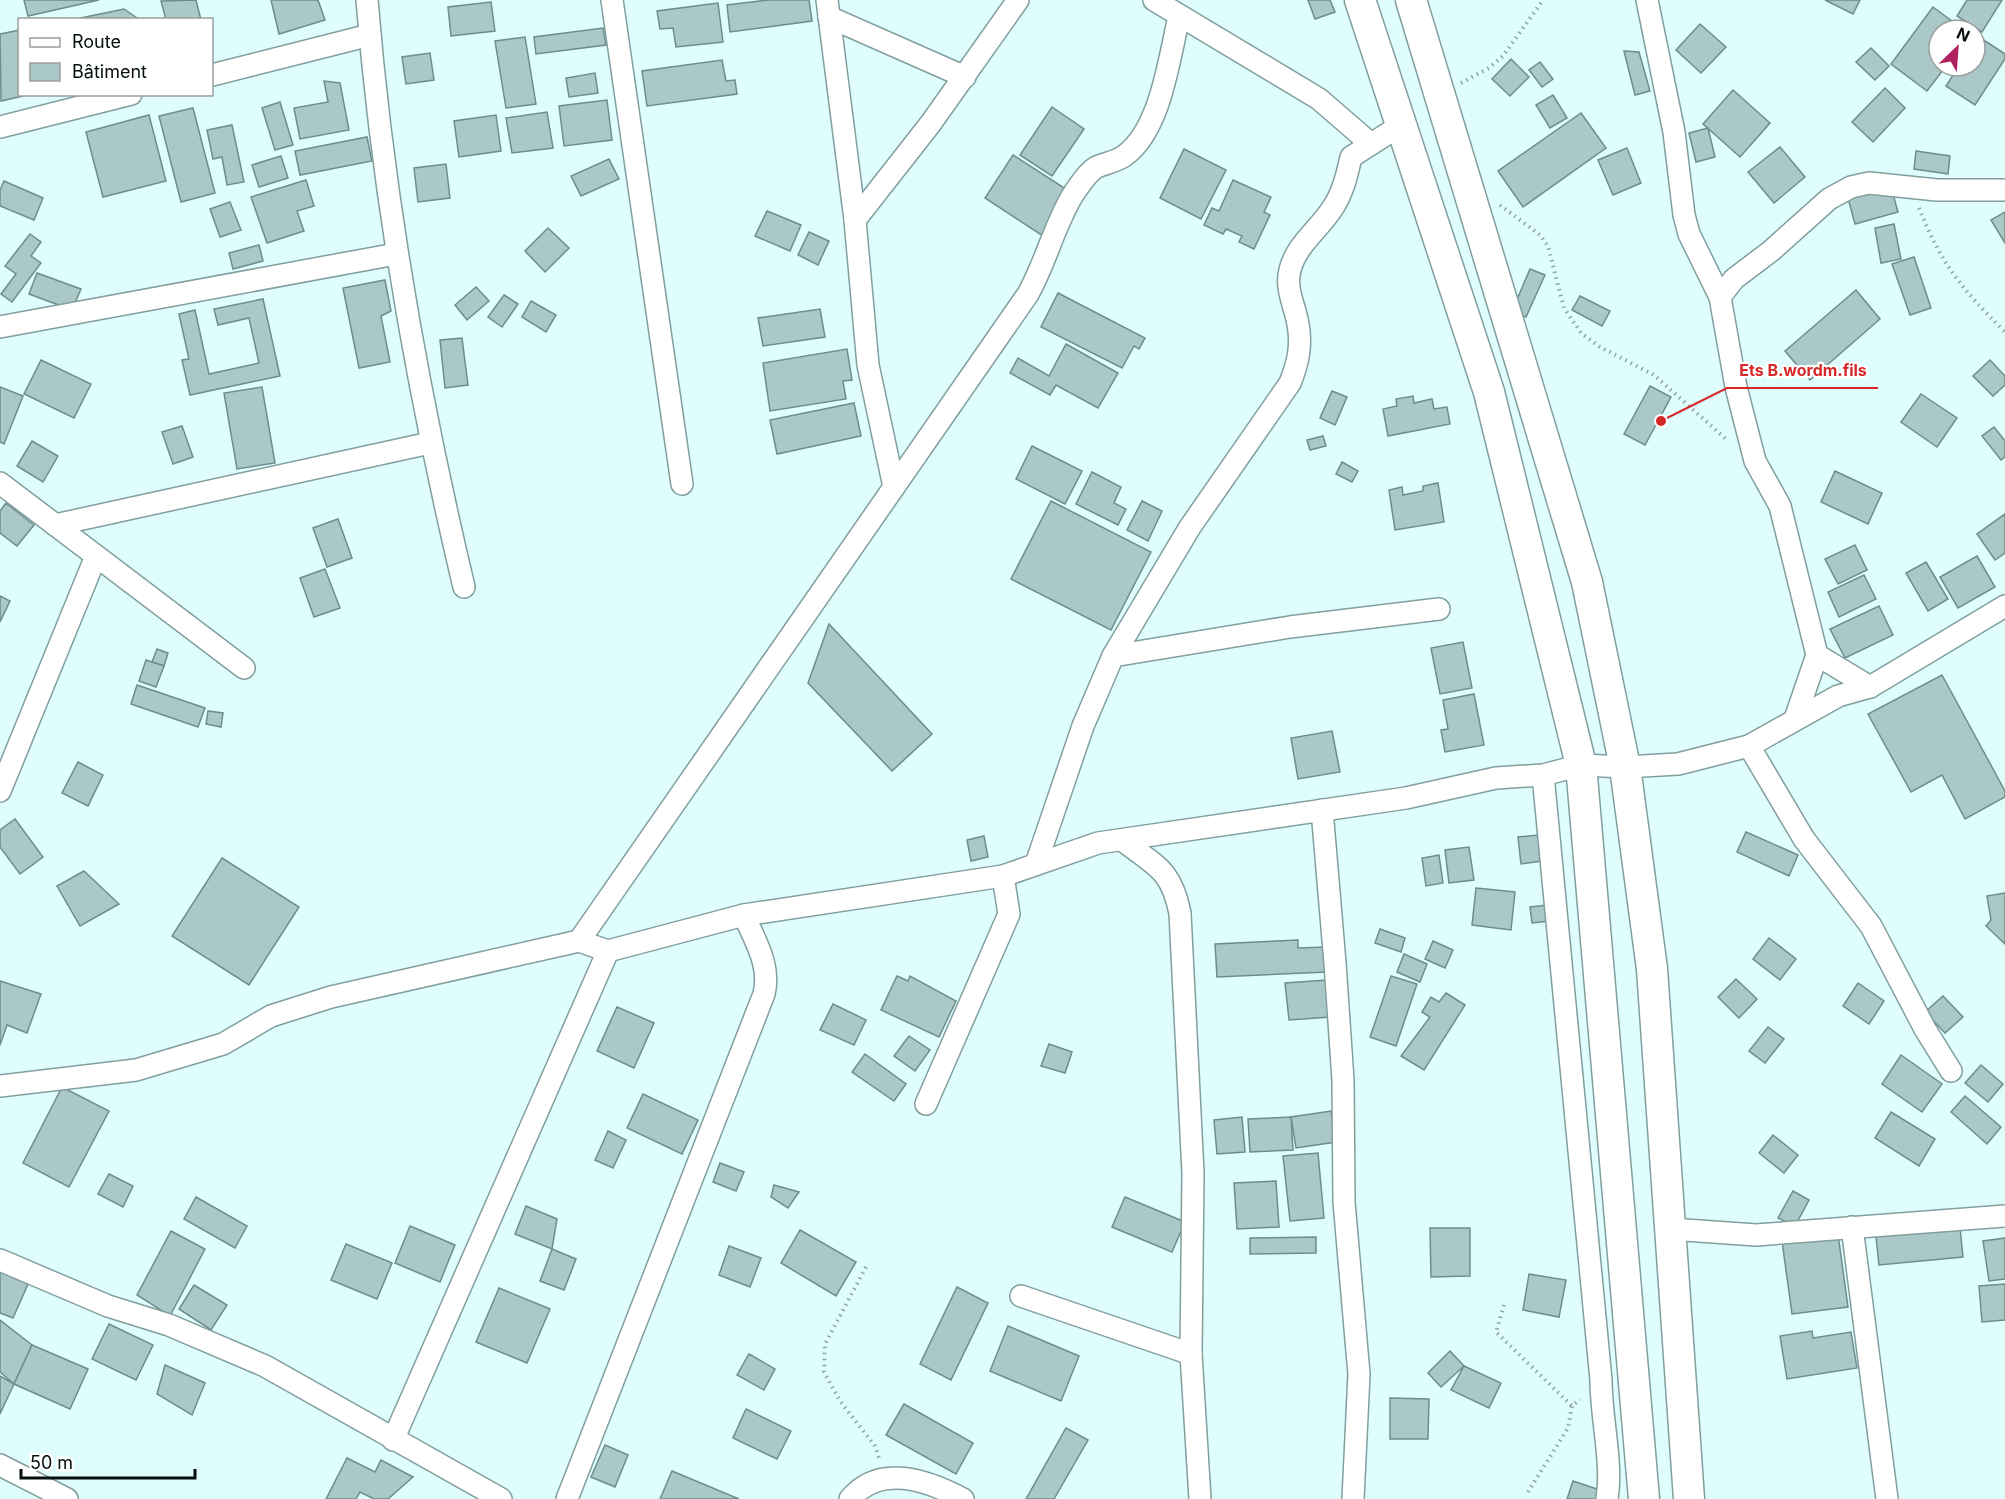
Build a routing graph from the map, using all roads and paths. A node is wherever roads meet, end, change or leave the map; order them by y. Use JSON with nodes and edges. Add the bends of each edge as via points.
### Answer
{"nodes":[{"id":1,"x":367,"y":0,"type":"edge"},
{"id":2,"x":612,"y":0,"type":"edge"},
{"id":3,"x":1018,"y":0,"type":"edge"},
{"id":4,"x":1154,"y":0,"type":"edge"},
{"id":5,"x":1360,"y":0,"type":"edge"},
{"id":6,"x":1411,"y":0,"type":"edge"},
{"id":7,"x":1543,"y":0,"type":"edge"},
{"id":8,"x":1647,"y":0,"type":"edge"},
{"id":9,"x":828,"y":9,"type":"edge"},
{"id":10,"x":1179,"y":17,"type":"junction"},
{"id":11,"x":370,"y":35,"type":"junction"},
{"id":12,"x":213,"y":75,"type":"edge"},
{"id":13,"x":964,"y":77,"type":"junction"},
{"id":14,"x":1441,"y":95,"type":"junction"},
{"id":15,"x":123,"y":96,"type":"edge"},
{"id":16,"x":1401,"y":125,"type":"junction"},
{"id":17,"x":0,"y":127,"type":"edge"},
{"id":18,"x":1371,"y":144,"type":"junction"},
{"id":19,"x":1468,"y":186,"type":"junction"},
{"id":20,"x":1911,"y":188,"type":"junction"},
{"id":21,"x":2005,"y":190,"type":"edge"},
{"id":22,"x":855,"y":220,"type":"junction"},
{"id":23,"x":396,"y":254,"type":"junction"},
{"id":24,"x":1720,"y":297,"type":"junction"},
{"id":25,"x":0,"y":327,"type":"edge"},
{"id":26,"x":2005,"y":332,"type":"edge"},
{"id":27,"x":430,"y":443,"type":"junction"},
{"id":28,"x":1755,"y":461,"type":"junction"},
{"id":29,"x":0,"y":483,"type":"edge"},
{"id":30,"x":682,"y":484,"type":"dead end"},
{"id":31,"x":894,"y":487,"type":"junction"},
{"id":32,"x":54,"y":525,"type":"junction"},
{"id":33,"x":96,"y":556,"type":"junction"},
{"id":34,"x":464,"y":587,"type":"dead end"},
{"id":35,"x":2005,"y":606,"type":"edge"},
{"id":36,"x":1439,"y":609,"type":"dead end"},
{"id":37,"x":1817,"y":655,"type":"junction"},
{"id":38,"x":1113,"y":656,"type":"junction"},
{"id":39,"x":244,"y":668,"type":"dead end"},
{"id":40,"x":1870,"y":687,"type":"junction"},
{"id":41,"x":1795,"y":719,"type":"junction"},
{"id":42,"x":1749,"y":746,"type":"junction"},
{"id":43,"x":1581,"y":765,"type":"junction"},
{"id":44,"x":1625,"y":767,"type":"junction"},
{"id":45,"x":1543,"y":775,"type":"junction"},
{"id":46,"x":0,"y":791,"type":"edge"},
{"id":47,"x":1322,"y":810,"type":"junction"},
{"id":48,"x":1122,"y":840,"type":"junction"},
{"id":49,"x":1036,"y":864,"type":"junction"},
{"id":50,"x":1003,"y":876,"type":"junction"},
{"id":51,"x":744,"y":915,"type":"junction"},
{"id":52,"x":579,"y":941,"type":"junction"},
{"id":53,"x":608,"y":951,"type":"junction"},
{"id":54,"x":1951,"y":1071,"type":"dead end"},
{"id":55,"x":0,"y":1086,"type":"edge"},
{"id":56,"x":926,"y":1104,"type":"dead end"},
{"id":57,"x":2005,"y":1216,"type":"edge"},
{"id":58,"x":1852,"y":1227,"type":"junction"},
{"id":59,"x":1671,"y":1228,"type":"junction"},
{"id":60,"x":0,"y":1260,"type":"edge"},
{"id":61,"x":866,"y":1267,"type":"dead end"},
{"id":62,"x":1021,"y":1296,"type":"dead end"},
{"id":63,"x":1504,"y":1305,"type":"dead end"},
{"id":64,"x":1191,"y":1354,"type":"junction"},
{"id":65,"x":1601,"y":1380,"type":"junction"},
{"id":66,"x":1572,"y":1406,"type":"junction"},
{"id":67,"x":393,"y":1440,"type":"junction"},
{"id":68,"x":0,"y":1465,"type":"edge"},
{"id":69,"x":884,"y":1478,"type":"junction"},
{"id":70,"x":1528,"y":1491,"type":"dead end"},
{"id":71,"x":67,"y":1499,"type":"edge"},
{"id":72,"x":501,"y":1499,"type":"edge"},
{"id":73,"x":567,"y":1499,"type":"edge"},
{"id":74,"x":850,"y":1499,"type":"edge"},
{"id":75,"x":963,"y":1499,"type":"edge"},
{"id":76,"x":1200,"y":1499,"type":"edge"},
{"id":77,"x":1353,"y":1499,"type":"edge"},
{"id":78,"x":1607,"y":1499,"type":"edge"},
{"id":79,"x":1644,"y":1499,"type":"edge"},
{"id":80,"x":1689,"y":1499,"type":"edge"},
{"id":81,"x":1887,"y":1499,"type":"edge"}],
"edges":[{"from":1,"to":11,"type":"street"},
{"from":2,"to":30,"type":"street"},
{"from":3,"to":13,"type":"street"},
{"from":4,"to":10,"type":"street"},
{"from":5,"to":16,"type":"main road"},
{"from":6,"to":14,"type":"main road"},
{"from":7,"to":14,"type":"path","via":[[1503,56]]},
{"from":8,"to":24,"type":"street","via":[[1674,132],[1684,215],[1689,234]]},
{"from":9,"to":13,"type":"street"},
{"from":9,"to":22,"type":"street"},
{"from":10,"to":18,"type":"street","via":[[1319,99]]},
{"from":10,"to":31,"type":"street","via":[[1160,98],[1145,134],[1124,156],[1093,169],[1075,192],[1057,224],[1045,264],[1029,294]]},
{"from":11,"to":12,"type":"street"},
{"from":11,"to":23,"type":"street"},
{"from":13,"to":22,"type":"street"},
{"from":14,"to":19,"type":"main road"},
{"from":15,"to":17,"type":"street"},
{"from":16,"to":18,"type":"street"},
{"from":16,"to":43,"type":"main road","via":[[1489,392]]},
{"from":18,"to":38,"type":"street","via":[[1351,157],[1346,182],[1334,208],[1302,246],[1290,270],[1289,296],[1298,324],[1300,356],[1290,383],[1190,527]]},
{"from":19,"to":28,"type":"path","via":[[1540,235],[1548,246],[1564,308],[1581,333],[1654,375]]},
{"from":19,"to":44,"type":"main road","via":[[1587,582]]},
{"from":20,"to":21,"type":"street"},
{"from":20,"to":24,"type":"street","via":[[1869,183],[1829,199],[1734,279]]},
{"from":20,"to":26,"type":"path","via":[[1949,271]]},
{"from":22,"to":31,"type":"street","via":[[868,365]]},
{"from":23,"to":25,"type":"street"},
{"from":23,"to":27,"type":"street"},
{"from":24,"to":28,"type":"street","via":[[1736,387]]},
{"from":27,"to":32,"type":"street"},
{"from":27,"to":34,"type":"street"},
{"from":28,"to":37,"type":"street","via":[[1780,506]]},
{"from":29,"to":32,"type":"street"},
{"from":31,"to":52,"type":"street"},
{"from":32,"to":33,"type":"street"},
{"from":33,"to":39,"type":"street"},
{"from":33,"to":46,"type":"street"},
{"from":35,"to":40,"type":"street"},
{"from":36,"to":38,"type":"street","via":[[1290,627]]},
{"from":37,"to":40,"type":"street"},
{"from":37,"to":41,"type":"street"},
{"from":38,"to":49,"type":"street","via":[[1083,726]]},
{"from":40,"to":41,"type":"street","via":[[1838,696]]},
{"from":41,"to":42,"type":"street"},
{"from":42,"to":44,"type":"street","via":[[1678,764]]},
{"from":42,"to":54,"type":"street","via":[[1804,839],[1871,926]]},
{"from":43,"to":44,"type":"street"},
{"from":43,"to":45,"type":"street"},
{"from":43,"to":79,"type":"main road"},
{"from":44,"to":59,"type":"main road","via":[[1652,969]]},
{"from":45,"to":47,"type":"street","via":[[1496,778],[1417,796]]},
{"from":45,"to":65,"type":"street"},
{"from":47,"to":48,"type":"street"},
{"from":47,"to":77,"type":"street","via":[[1343,1080],[1344,1202],[1359,1374]]},
{"from":48,"to":49,"type":"street","via":[[1070,851]]},
{"from":48,"to":64,"type":"street","via":[[1164,872],[1175,888],[1180,913],[1193,1173]]},
{"from":49,"to":50,"type":"street"},
{"from":50,"to":51,"type":"street"},
{"from":50,"to":56,"type":"street","via":[[1009,914]]},
{"from":51,"to":53,"type":"street"},
{"from":51,"to":73,"type":"street","via":[[768,977],[764,994]]},
{"from":52,"to":53,"type":"street"},
{"from":52,"to":55,"type":"street","via":[[331,997],[271,1016],[223,1044],[136,1070]]},
{"from":53,"to":67,"type":"street"},
{"from":57,"to":58,"type":"street"},
{"from":58,"to":59,"type":"street","via":[[1756,1235]]},
{"from":58,"to":81,"type":"street"},
{"from":59,"to":80,"type":"main road"},
{"from":60,"to":67,"type":"street","via":[[108,1306],[169,1324],[265,1366]]},
{"from":61,"to":69,"type":"path","via":[[825,1344],[824,1372],[840,1401],[875,1446]]},
{"from":62,"to":64,"type":"street"},
{"from":63,"to":66,"type":"path","via":[[1496,1332]]},
{"from":64,"to":76,"type":"street"},
{"from":65,"to":66,"type":"path"},
{"from":65,"to":78,"type":"street","via":[[1610,1481]]},
{"from":66,"to":70,"type":"path","via":[[1568,1428]]},
{"from":67,"to":72,"type":"street"},
{"from":68,"to":71,"type":"street"},
{"from":69,"to":74,"type":"street","via":[[861,1486]]},
{"from":69,"to":75,"type":"street","via":[[936,1485]]}]}
